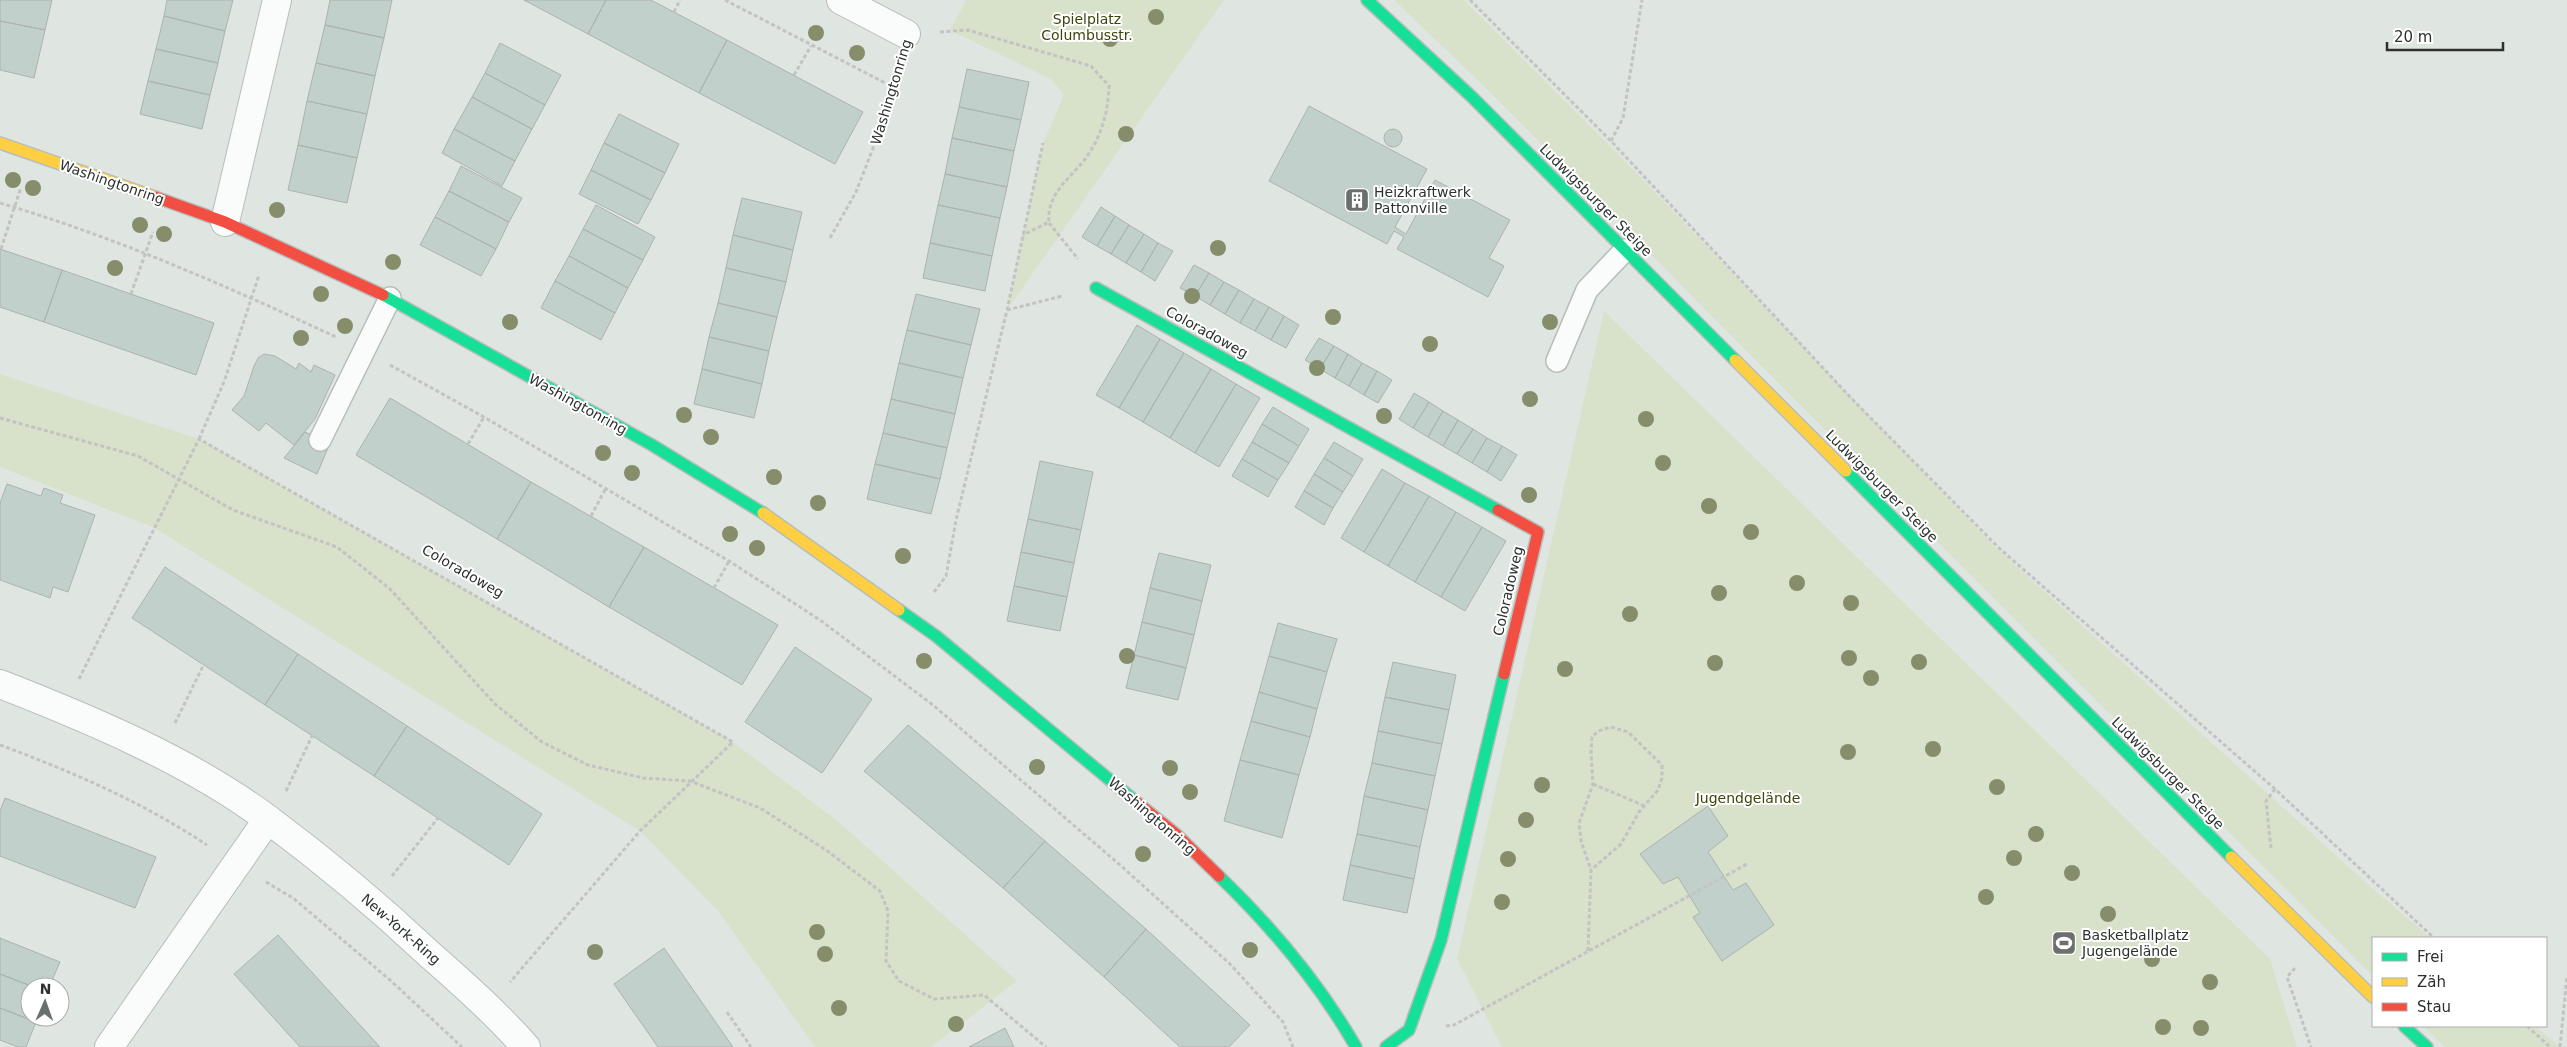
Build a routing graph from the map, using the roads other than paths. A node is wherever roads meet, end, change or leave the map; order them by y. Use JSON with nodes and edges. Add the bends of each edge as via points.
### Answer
{"nodes":[{"id":1,"x":278,"y":0,"type":"edge"},
{"id":2,"x":841,"y":0,"type":"edge"},
{"id":3,"x":1367,"y":0,"type":"edge"},
{"id":4,"x":906,"y":34,"type":"road end"},
{"id":5,"x":0,"y":142,"type":"edge"},
{"id":6,"x":225,"y":222,"type":"junction"},
{"id":7,"x":1625,"y":250,"type":"junction"},
{"id":8,"x":1096,"y":288,"type":"road end"},
{"id":9,"x":390,"y":298,"type":"junction"},
{"id":10,"x":1557,"y":361,"type":"dead end"},
{"id":11,"x":320,"y":440,"type":"dead end"},
{"id":12,"x":0,"y":684,"type":"edge"},
{"id":13,"x":268,"y":819,"type":"junction"},
{"id":14,"x":2372,"y":996,"type":"edge"},
{"id":15,"x":2405,"y":1027,"type":"edge"},
{"id":16,"x":109,"y":1047,"type":"edge"},
{"id":17,"x":526,"y":1047,"type":"edge"},
{"id":18,"x":1356,"y":1047,"type":"edge"},
{"id":19,"x":1386,"y":1047,"type":"edge"},
{"id":20,"x":2427,"y":1047,"type":"edge"}],
"edges":[{"from":1,"to":6,"type":"street"},
{"from":2,"to":4,"type":"street"},
{"from":3,"to":7,"type":"street","name":"Ludwigsburger Steige","via":[[1472,97]]},
{"from":5,"to":6,"type":"street","name":"Washingtonring"},
{"from":6,"to":9,"type":"street","name":"Washingtonring"},
{"from":7,"to":10,"type":"lane","via":[[1588,290]]},
{"from":7,"to":14,"type":"street","name":"Ludwigsburger Steige"},
{"from":8,"to":19,"type":"street","name":"Coloradoweg","via":[[1538,532],[1441,940],[1409,1030]]},
{"from":9,"to":11,"type":"lane"},
{"from":9,"to":18,"type":"street","name":"Washingtonring","via":[[652,445],[746,502],[944,642],[1177,835],[1260,915],[1332,1005]]},
{"from":12,"to":13,"type":"street","name":"New-York-Ring","via":[[100,724],[201,777]]},
{"from":13,"to":16,"type":"street"},
{"from":13,"to":17,"type":"street","name":"New-York-Ring","via":[[392,920],[506,1024]]},
{"from":15,"to":20,"type":"street"}]}
